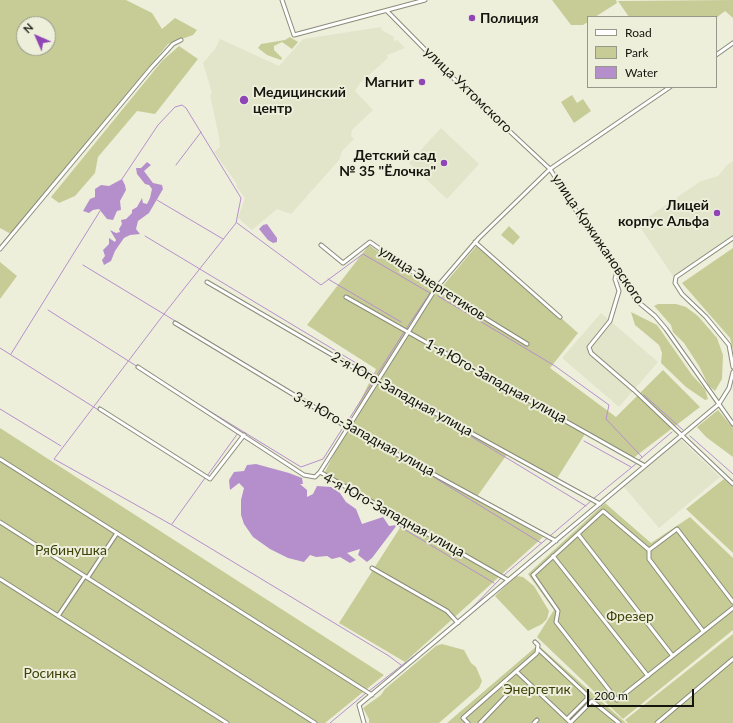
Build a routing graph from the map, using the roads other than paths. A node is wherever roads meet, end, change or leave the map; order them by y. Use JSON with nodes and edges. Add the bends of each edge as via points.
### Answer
{"nodes":[{"id":1,"x":282,"y":0,"type":"edge"},
{"id":2,"x":425,"y":0,"type":"edge"},
{"id":3,"x":387,"y":10,"type":"junction"},
{"id":4,"x":181,"y":40,"type":"dead end"},
{"id":5,"x":733,"y":43,"type":"edge"},
{"id":6,"x":717,"y":54,"type":"edge"},
{"id":7,"x":669,"y":88,"type":"edge"},
{"id":8,"x":550,"y":169,"type":"junction"},
{"id":9,"x":733,"y":238,"type":"edge"},
{"id":10,"x":475,"y":242,"type":"junction"},
{"id":11,"x":321,"y":245,"type":"dead end"},
{"id":12,"x":0,"y":250,"type":"edge"},
{"id":13,"x":617,"y":271,"type":"junction"},
{"id":14,"x":207,"y":282,"type":"dead end"},
{"id":15,"x":436,"y":288,"type":"junction"},
{"id":16,"x":346,"y":297,"type":"dead end"},
{"id":17,"x":560,"y":317,"type":"dead end"},
{"id":18,"x":175,"y":323,"type":"dead end"},
{"id":19,"x":408,"y":332,"type":"junction"},
{"id":20,"x":527,"y":344,"type":"dead end"},
{"id":21,"x":138,"y":367,"type":"dead end"},
{"id":22,"x":733,"y":367,"type":"edge"},
{"id":23,"x":733,"y":372,"type":"edge"},
{"id":24,"x":376,"y":381,"type":"junction"},
{"id":25,"x":719,"y":404,"type":"junction"},
{"id":26,"x":100,"y":409,"type":"dead end"},
{"id":27,"x":733,"y":424,"type":"edge"},
{"id":28,"x":348,"y":427,"type":"junction"},
{"id":29,"x":244,"y":435,"type":"junction"},
{"id":30,"x":682,"y":435,"type":"junction"},
{"id":31,"x":0,"y":459,"type":"edge"},
{"id":32,"x":646,"y":466,"type":"junction"},
{"id":33,"x":320,"y":472,"type":"junction"},
{"id":34,"x":733,"y":484,"type":"edge"},
{"id":35,"x":600,"y":504,"type":"junction"},
{"id":36,"x":0,"y":522,"type":"edge"},
{"id":37,"x":117,"y":533,"type":"junction"},
{"id":38,"x":564,"y":534,"type":"junction"},
{"id":39,"x":578,"y":534,"type":"junction"},
{"id":40,"x":556,"y":541,"type":"junction"},
{"id":41,"x":569,"y":542,"type":"junction"},
{"id":42,"x":649,"y":550,"type":"junction"},
{"id":43,"x":553,"y":556,"type":"junction"},
{"id":44,"x":372,"y":568,"type":"dead end"},
{"id":45,"x":87,"y":577,"type":"junction"},
{"id":46,"x":0,"y":579,"type":"edge"},
{"id":47,"x":508,"y":580,"type":"junction"},
{"id":48,"x":733,"y":602,"type":"edge"},
{"id":49,"x":733,"y":608,"type":"edge"},
{"id":50,"x":58,"y":616,"type":"junction"},
{"id":51,"x":458,"y":623,"type":"junction"},
{"id":52,"x":703,"y":631,"type":"junction"},
{"id":53,"x":535,"y":642,"type":"dead end"},
{"id":54,"x":538,"y":649,"type":"junction"},
{"id":55,"x":672,"y":655,"type":"junction"},
{"id":56,"x":733,"y":659,"type":"edge"},
{"id":57,"x":516,"y":671,"type":"junction"},
{"id":58,"x":648,"y":676,"type":"junction"},
{"id":59,"x":372,"y":694,"type":"junction"},
{"id":60,"x":508,"y":695,"type":"dead end"},
{"id":61,"x":567,"y":719,"type":"junction"},
{"id":62,"x":227,"y":723,"type":"edge"},
{"id":63,"x":315,"y":723,"type":"edge"},
{"id":64,"x":364,"y":723,"type":"edge"},
{"id":65,"x":468,"y":723,"type":"edge"},
{"id":66,"x":480,"y":723,"type":"edge"},
{"id":67,"x":571,"y":723,"type":"edge"},
{"id":68,"x":619,"y":723,"type":"edge"},
{"id":69,"x":657,"y":723,"type":"edge"}],
"edges":[{"from":1,"to":3,"type":"street","via":[[294,35]]},
{"from":2,"to":3,"type":"street"},
{"from":3,"to":8,"type":"street","name":"улица Ухтомского","via":[[459,84]]},
{"from":4,"to":12,"type":"street","via":[[173,44],[151,68]]},
{"from":5,"to":6,"type":"street"},
{"from":7,"to":8,"type":"street"},
{"from":8,"to":10,"type":"street"},
{"from":8,"to":13,"type":"street","name":"улица Кржижановского"},
{"from":9,"to":22,"type":"street","via":[[675,278],[675,283],[682,294],[706,317],[729,345]]},
{"from":10,"to":15,"type":"street"},
{"from":10,"to":17,"type":"street"},
{"from":11,"to":15,"type":"street","name":"улица Энергетиков","via":[[343,263],[370,242]]},
{"from":13,"to":25,"type":"street","name":"улица Кржижановского","via":[[637,301],[666,329]]},
{"from":13,"to":30,"type":"street","via":[[615,279],[620,291],[610,321],[589,347],[591,353]]},
{"from":14,"to":24,"type":"street","name":"2-я Юго-Западная улица"},
{"from":15,"to":19,"type":"street"},
{"from":15,"to":20,"type":"street","name":"улица Энергетиков"},
{"from":16,"to":19,"type":"street","name":"1-я Юго-Западная улица"},
{"from":18,"to":28,"type":"street","name":"3-я Юго-Западная улица"},
{"from":19,"to":24,"type":"street"},
{"from":19,"to":32,"type":"street","name":"1-я Юго-Западная улица"},
{"from":21,"to":29,"type":"street","name":"4-я Юго-Западная улица"},
{"from":23,"to":25,"type":"street","via":[[729,388]]},
{"from":24,"to":28,"type":"street"},
{"from":24,"to":35,"type":"street","name":"2-я Юго-Западная улица"},
{"from":25,"to":27,"type":"street","name":"улица Кржижановского"},
{"from":25,"to":30,"type":"street"},
{"from":26,"to":29,"type":"street","via":[[210,479]]},
{"from":28,"to":33,"type":"street"},
{"from":28,"to":40,"type":"street","name":"3-я Юго-Западная улица"},
{"from":29,"to":33,"type":"street","name":"4-я Юго-Западная улица","via":[[304,475],[314,477]]},
{"from":30,"to":32,"type":"street"},
{"from":30,"to":34,"type":"street"},
{"from":31,"to":37,"type":"street"},
{"from":32,"to":35,"type":"street"},
{"from":33,"to":47,"type":"street","name":"4-я Юго-Западная улица"},
{"from":35,"to":38,"type":"street"},
{"from":36,"to":45,"type":"street"},
{"from":37,"to":45,"type":"street"},
{"from":37,"to":59,"type":"street"},
{"from":38,"to":40,"type":"street"},
{"from":38,"to":41,"type":"street"},
{"from":39,"to":41,"type":"street"},
{"from":39,"to":42,"type":"street","via":[[603,511]]},
{"from":39,"to":55,"type":"street"},
{"from":40,"to":47,"type":"street"},
{"from":41,"to":43,"type":"street"},
{"from":42,"to":48,"type":"street","via":[[677,529]]},
{"from":42,"to":52,"type":"street","via":[[649,559]]},
{"from":43,"to":58,"type":"street"},
{"from":43,"to":58,"type":"street","via":[[533,575],[558,611],[556,622],[617,700]]},
{"from":44,"to":51,"type":"street","via":[[447,611]]},
{"from":45,"to":50,"type":"street"},
{"from":45,"to":63,"type":"street"},
{"from":46,"to":50,"type":"street"},
{"from":47,"to":51,"type":"street"},
{"from":49,"to":52,"type":"street"},
{"from":50,"to":62,"type":"street"},
{"from":51,"to":59,"type":"street"},
{"from":52,"to":55,"type":"street"},
{"from":53,"to":54,"type":"street"},
{"from":54,"to":57,"type":"street","via":[[538,653]]},
{"from":54,"to":61,"type":"street","via":[[587,695],[587,699]]},
{"from":55,"to":58,"type":"street"},
{"from":56,"to":69,"type":"street"},
{"from":57,"to":61,"type":"street"},
{"from":57,"to":65,"type":"street","via":[[463,718]]},
{"from":59,"to":64,"type":"street","via":[[359,706]]},
{"from":60,"to":66,"type":"street"},
{"from":61,"to":67,"type":"street"},
{"from":67,"to":68,"type":"street","via":[[592,701]]}]}
